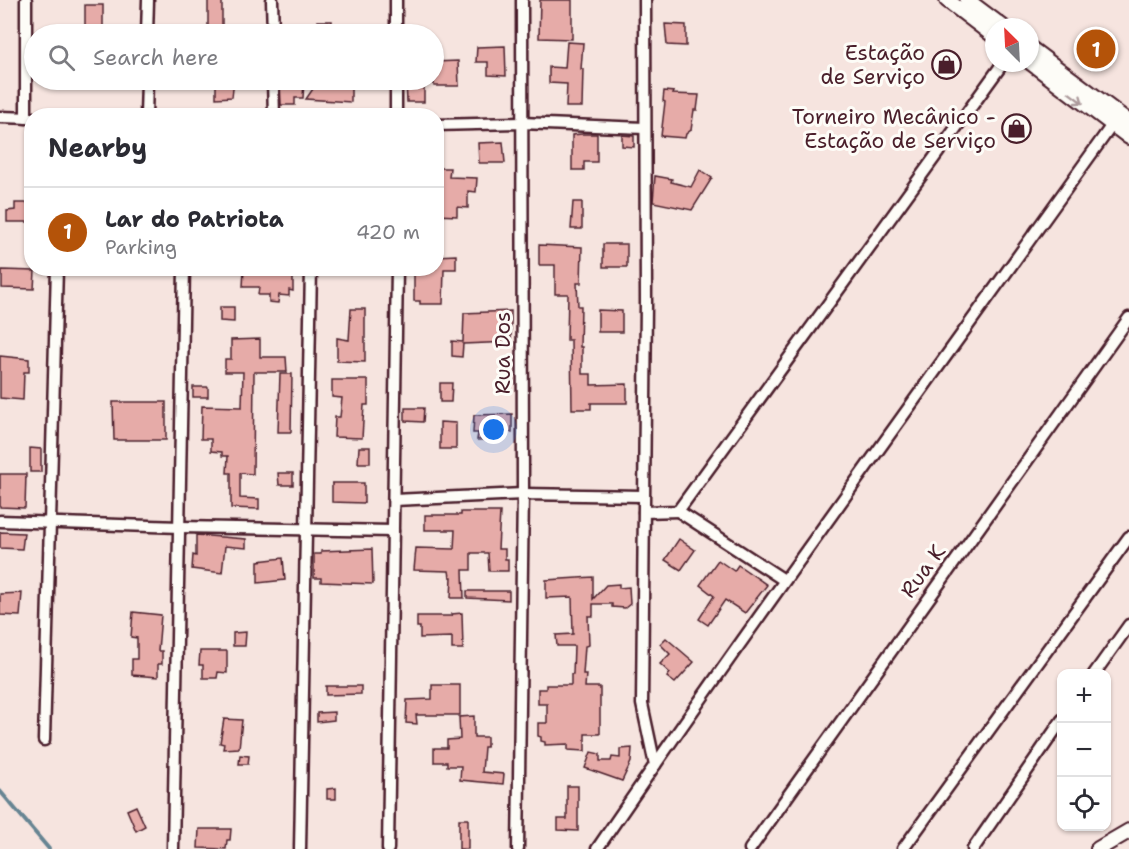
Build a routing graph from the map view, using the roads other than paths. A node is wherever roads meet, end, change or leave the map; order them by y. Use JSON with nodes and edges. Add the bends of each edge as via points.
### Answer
{"nodes":[{"id":1,"x":26,"y":0,"type":"edge"},
{"id":2,"x":148,"y":0,"type":"edge"},
{"id":3,"x":272,"y":0,"type":"edge"},
{"id":4,"x":396,"y":0,"type":"edge"},
{"id":5,"x":522,"y":0,"type":"edge"},
{"id":6,"x":645,"y":0,"type":"edge"},
{"id":7,"x":947,"y":0,"type":"edge"},
{"id":8,"x":967,"y":0,"type":"edge"},
{"id":9,"x":991,"y":18,"type":"edge"},
{"id":10,"x":27,"y":24,"type":"edge"},
{"id":11,"x":147,"y":24,"type":"edge"},
{"id":12,"x":273,"y":24,"type":"edge"},
{"id":13,"x":396,"y":24,"type":"edge"},
{"id":14,"x":985,"y":29,"type":"edge"},
{"id":15,"x":1039,"y":55,"type":"edge"},
{"id":16,"x":1039,"y":69,"type":"edge"},
{"id":17,"x":996,"y":72,"type":"edge"},
{"id":18,"x":28,"y":90,"type":"edge"},
{"id":19,"x":147,"y":90,"type":"edge"},
{"id":20,"x":273,"y":90,"type":"edge"},
{"id":21,"x":396,"y":90,"type":"edge"},
{"id":22,"x":29,"y":108,"type":"edge"},
{"id":23,"x":146,"y":108,"type":"edge"},
{"id":24,"x":274,"y":108,"type":"edge"},
{"id":25,"x":396,"y":108,"type":"edge"},
{"id":26,"x":0,"y":117,"type":"edge"},
{"id":27,"x":24,"y":118,"type":"edge"},
{"id":28,"x":1129,"y":122,"type":"edge"},
{"id":29,"x":521,"y":123,"type":"junction"},
{"id":30,"x":444,"y":124,"type":"edge"},
{"id":31,"x":1112,"y":125,"type":"junction"},
{"id":32,"x":644,"y":128,"type":"junction"},
{"id":33,"x":1129,"y":137,"type":"edge"},
{"id":34,"x":57,"y":276,"type":"edge"},
{"id":35,"x":184,"y":276,"type":"edge"},
{"id":36,"x":312,"y":276,"type":"edge"},
{"id":37,"x":397,"y":276,"type":"edge"},
{"id":38,"x":1129,"y":318,"type":"edge"},
{"id":39,"x":524,"y":494,"type":"junction"},
{"id":40,"x":643,"y":496,"type":"junction"},
{"id":41,"x":394,"y":501,"type":"junction"},
{"id":42,"x":678,"y":511,"type":"junction"},
{"id":43,"x":644,"y":512,"type":"junction"},
{"id":44,"x":0,"y":521,"type":"edge"},
{"id":45,"x":50,"y":522,"type":"junction"},
{"id":46,"x":180,"y":527,"type":"junction"},
{"id":47,"x":306,"y":529,"type":"junction"},
{"id":48,"x":393,"y":531,"type":"junction"},
{"id":49,"x":1129,"y":537,"type":"edge"},
{"id":50,"x":784,"y":580,"type":"junction"},
{"id":51,"x":1129,"y":625,"type":"edge"},
{"id":52,"x":1098,"y":669,"type":"edge"},
{"id":53,"x":1060,"y":723,"type":"edge"},
{"id":54,"x":44,"y":740,"type":"dead end"},
{"id":55,"x":655,"y":765,"type":"junction"},
{"id":56,"x":1128,"y":831,"type":"edge"},
{"id":57,"x":173,"y":849,"type":"edge"},
{"id":58,"x":300,"y":849,"type":"edge"},
{"id":59,"x":388,"y":849,"type":"edge"},
{"id":60,"x":518,"y":849,"type":"edge"},
{"id":61,"x":597,"y":849,"type":"edge"},
{"id":62,"x":750,"y":849,"type":"edge"},
{"id":63,"x":903,"y":849,"type":"edge"},
{"id":64,"x":973,"y":849,"type":"edge"},
{"id":65,"x":1098,"y":849,"type":"edge"}],
"edges":[{"from":1,"to":10,"type":"street"},
{"from":2,"to":11,"type":"street"},
{"from":3,"to":12,"type":"street"},
{"from":4,"to":13,"type":"street"},
{"from":5,"to":29,"type":"street","name":"Rua Dos"},
{"from":6,"to":32,"type":"street"},
{"from":7,"to":14,"type":"main road"},
{"from":8,"to":9,"type":"main road"},
{"from":15,"to":28,"type":"main road"},
{"from":16,"to":31,"type":"main road","one_way":true},
{"from":17,"to":42,"type":"street"},
{"from":18,"to":22,"type":"street"},
{"from":19,"to":23,"type":"street"},
{"from":20,"to":24,"type":"street"},
{"from":21,"to":25,"type":"street"},
{"from":26,"to":27,"type":"street"},
{"from":29,"to":30,"type":"street"},
{"from":29,"to":32,"type":"street"},
{"from":29,"to":39,"type":"street","name":"Rua Dos"},
{"from":31,"to":33,"type":"main road"},
{"from":31,"to":50,"type":"street"},
{"from":32,"to":40,"type":"street"},
{"from":34,"to":45,"type":"street"},
{"from":35,"to":46,"type":"street"},
{"from":36,"to":47,"type":"street"},
{"from":37,"to":41,"type":"street"},
{"from":38,"to":62,"type":"street","name":"Rua K"},
{"from":39,"to":40,"type":"street"},
{"from":39,"to":41,"type":"street"},
{"from":39,"to":60,"type":"street","name":"Rua Dos"},
{"from":40,"to":43,"type":"street"},
{"from":41,"to":48,"type":"street"},
{"from":42,"to":43,"type":"street"},
{"from":42,"to":50,"type":"street"},
{"from":43,"to":55,"type":"street","via":[[642,704]]},
{"from":44,"to":45,"type":"street"},
{"from":45,"to":46,"type":"street"},
{"from":45,"to":54,"type":"street"},
{"from":46,"to":47,"type":"street"},
{"from":46,"to":57,"type":"street"},
{"from":47,"to":48,"type":"street"},
{"from":47,"to":58,"type":"street"},
{"from":48,"to":59,"type":"street"},
{"from":49,"to":63,"type":"street"},
{"from":50,"to":55,"type":"street"},
{"from":51,"to":52,"type":"street"},
{"from":53,"to":64,"type":"street"},
{"from":55,"to":61,"type":"street"},
{"from":56,"to":65,"type":"main road"}]}
